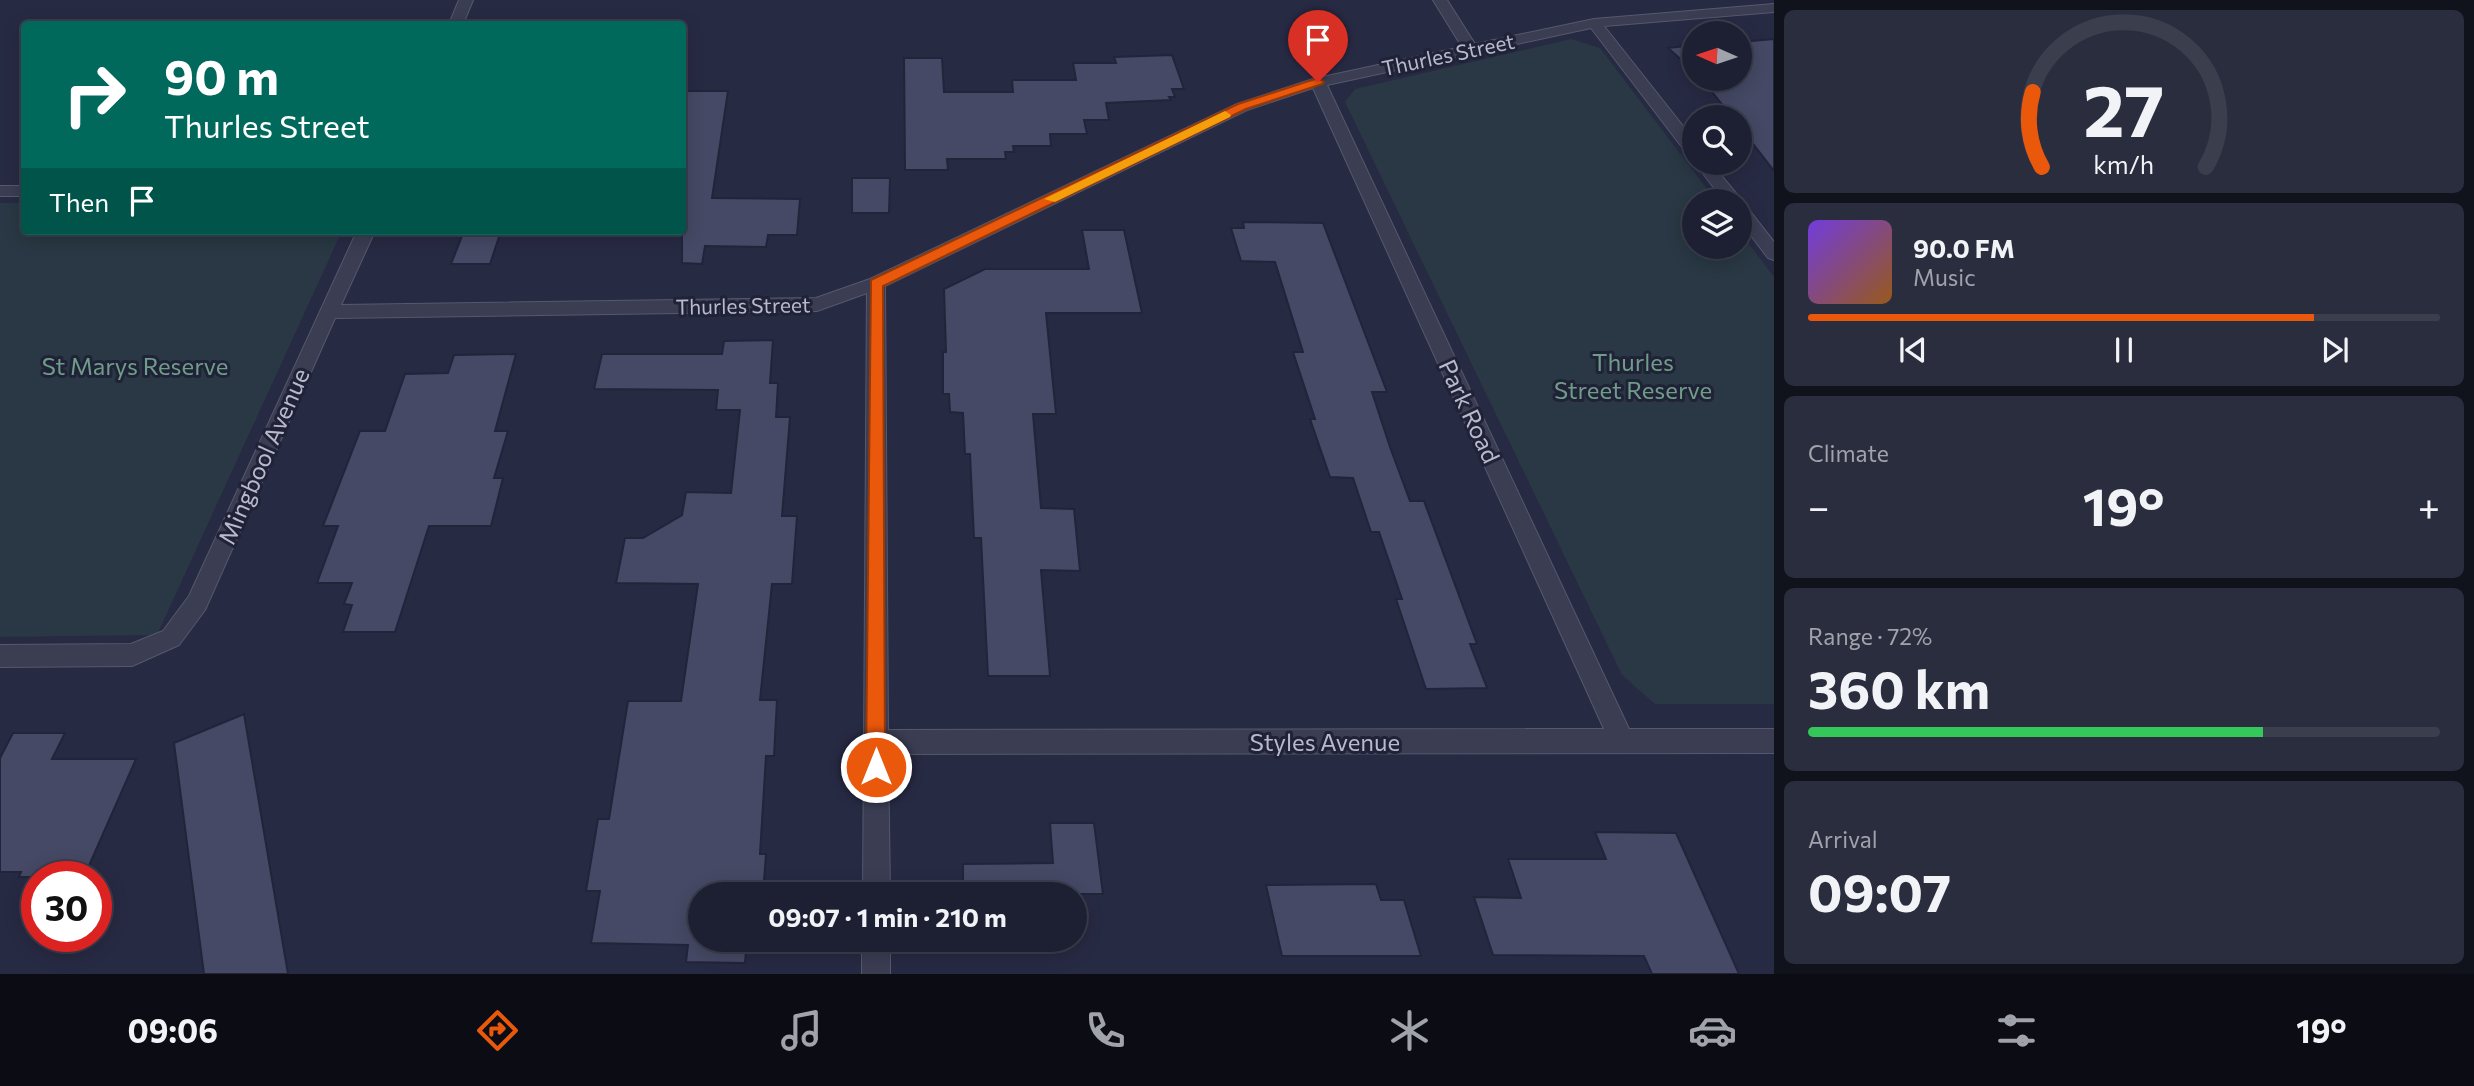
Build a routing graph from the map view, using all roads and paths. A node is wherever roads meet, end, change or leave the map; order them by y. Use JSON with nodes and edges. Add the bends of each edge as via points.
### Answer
{"nodes":[{"id":1,"x":466,"y":0,"type":"edge"},
{"id":2,"x":1440,"y":0,"type":"edge"},
{"id":3,"x":1774,"y":8,"type":"edge"},
{"id":4,"x":457,"y":21,"type":"edge"},
{"id":5,"x":1594,"y":23,"type":"junction"},
{"id":6,"x":1471,"y":49,"type":"junction"},
{"id":7,"x":1318,"y":82,"type":"junction"},
{"id":8,"x":1682,"y":136,"type":"edge"},
{"id":9,"x":1712,"y":175,"type":"edge"},
{"id":10,"x":1724,"y":189,"type":"edge"},
{"id":11,"x":0,"y":191,"type":"edge"},
{"id":12,"x":21,"y":191,"type":"edge"},
{"id":13,"x":1752,"y":226,"type":"edge"},
{"id":14,"x":364,"y":235,"type":"edge"},
{"id":15,"x":1774,"y":254,"type":"edge"},
{"id":16,"x":876,"y":283,"type":"junction"},
{"id":17,"x":329,"y":312,"type":"junction"},
{"id":18,"x":0,"y":656,"type":"edge"},
{"id":19,"x":1621,"y":740,"type":"junction"},
{"id":20,"x":1774,"y":741,"type":"edge"},
{"id":21,"x":876,"y":742,"type":"junction"},
{"id":22,"x":876,"y":882,"type":"edge"},
{"id":23,"x":876,"y":952,"type":"edge"},
{"id":24,"x":876,"y":974,"type":"edge"}],
"edges":[{"from":1,"to":4,"type":"street"},
{"from":2,"to":6,"type":"street"},
{"from":3,"to":5,"type":"street","name":"Thurles Street"},
{"from":5,"to":6,"type":"street","name":"Thurles Street"},
{"from":5,"to":8,"type":"street"},
{"from":6,"to":7,"type":"street","name":"Thurles Street"},
{"from":7,"to":16,"type":"street","name":"Thurles Street","via":[[1242,107]]},
{"from":7,"to":19,"type":"street","name":"Park Road"},
{"from":9,"to":10,"type":"street"},
{"from":11,"to":12,"type":"street"},
{"from":13,"to":15,"type":"street"},
{"from":14,"to":17,"type":"street","name":"Mingbool Avenue"},
{"from":16,"to":17,"type":"street","name":"Thurles Street","via":[[817,304]]},
{"from":16,"to":21,"type":"street"},
{"from":17,"to":18,"type":"street","name":"Mingbool Avenue","via":[[197,603],[171,638],[132,655]]},
{"from":19,"to":20,"type":"street","name":"Styles Avenue"},
{"from":19,"to":21,"type":"street","name":"Styles Avenue"},
{"from":21,"to":22,"type":"street"},
{"from":23,"to":24,"type":"street"}]}
